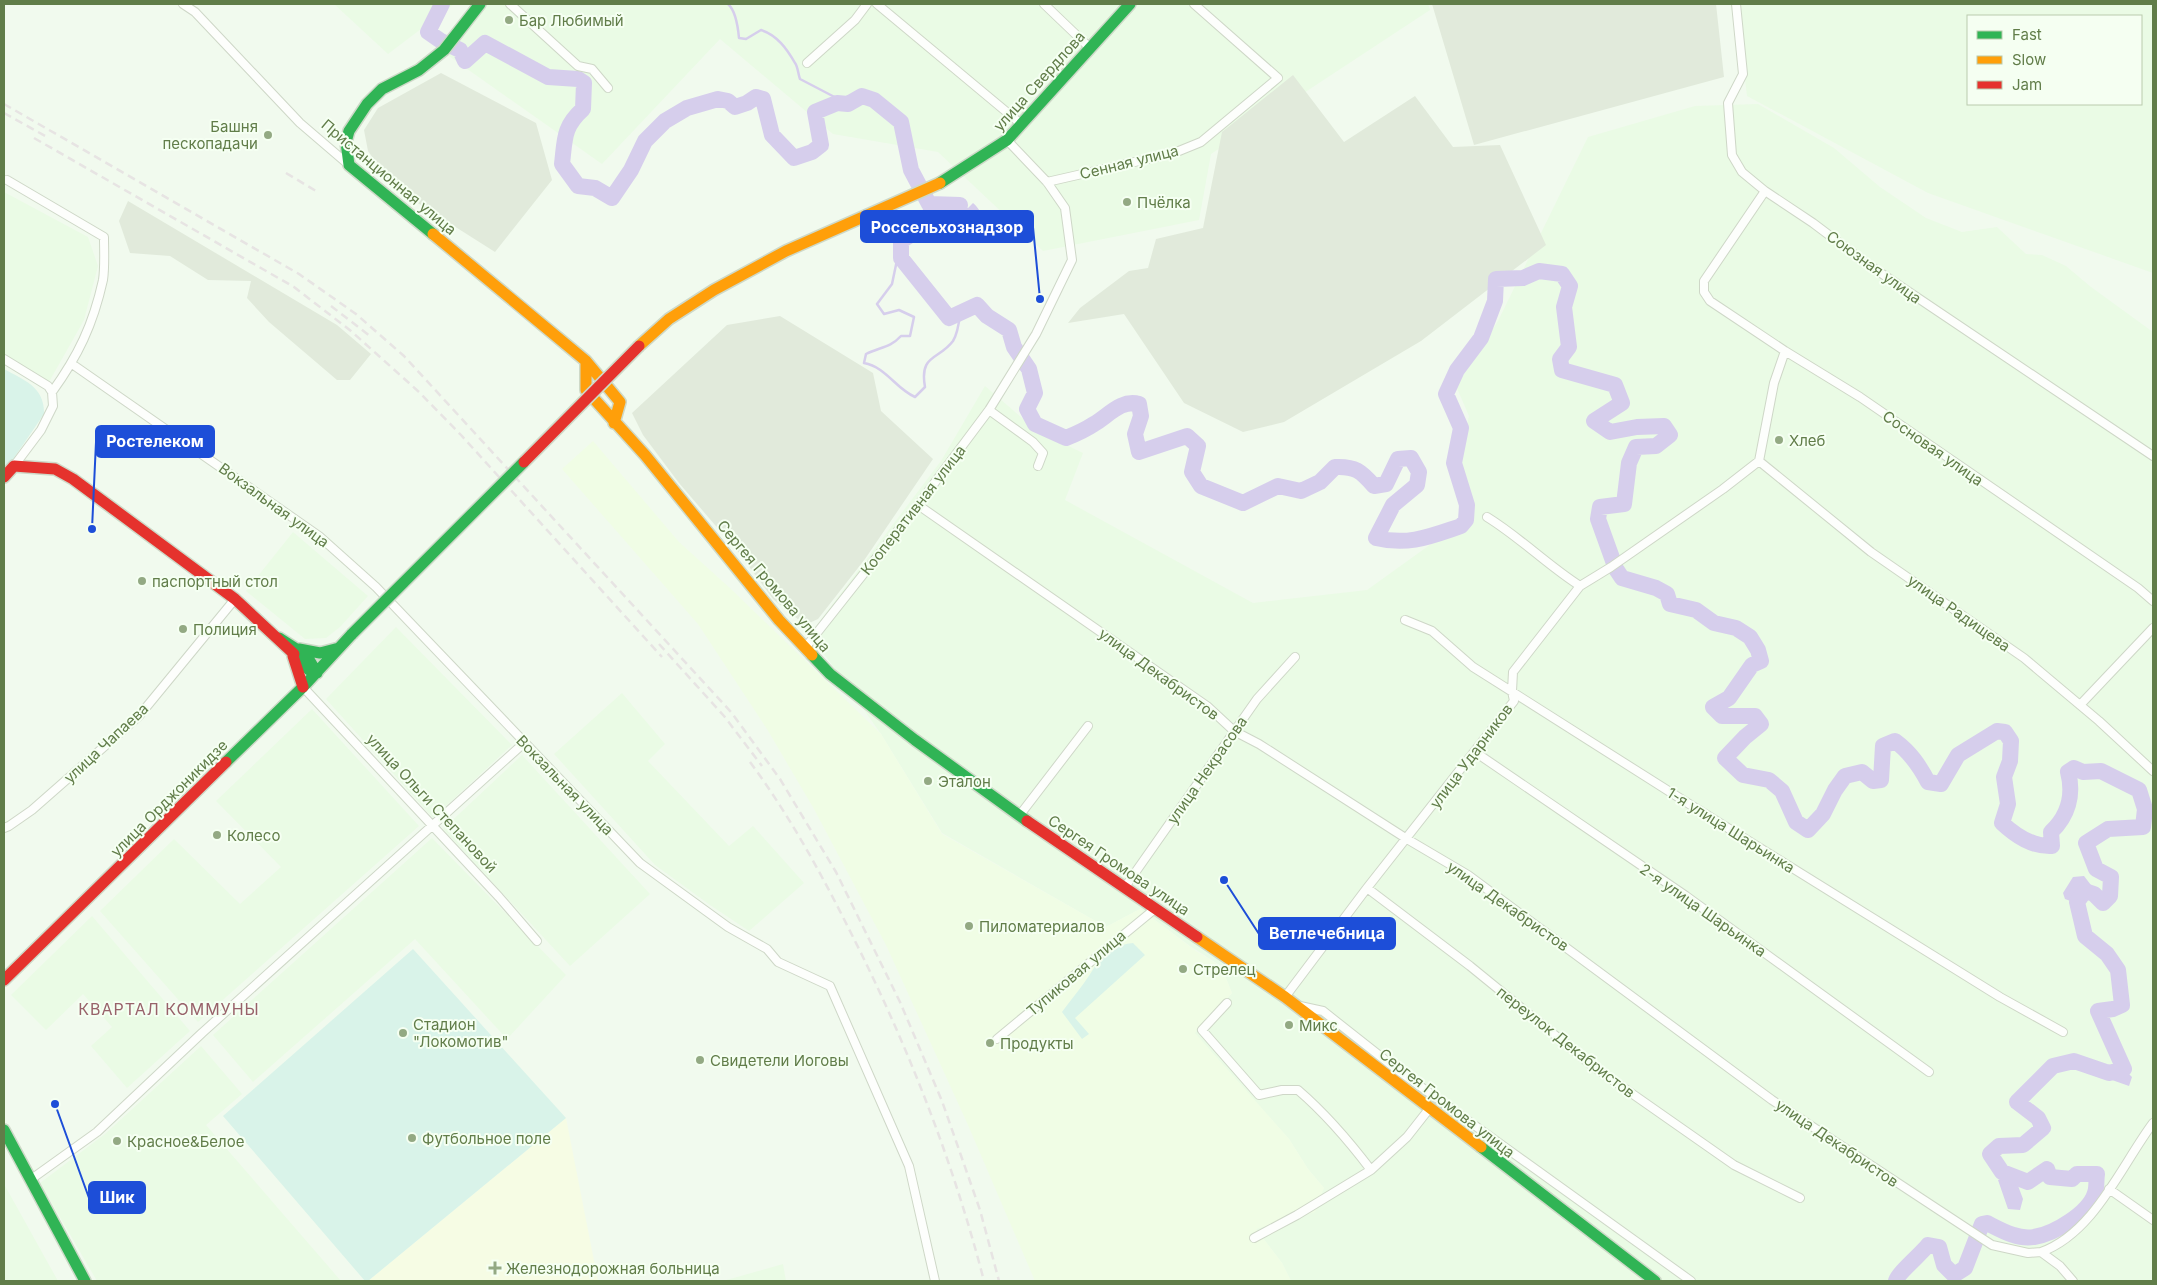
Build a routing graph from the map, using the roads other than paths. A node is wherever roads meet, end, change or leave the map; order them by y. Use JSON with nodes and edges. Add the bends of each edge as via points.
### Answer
{"nodes":[{"id":1,"x":183,"y":4,"type":"edge"},
{"id":2,"x":480,"y":4,"type":"edge"},
{"id":3,"x":510,"y":4,"type":"edge"},
{"id":4,"x":867,"y":4,"type":"edge"},
{"id":5,"x":877,"y":4,"type":"edge"},
{"id":6,"x":1044,"y":4,"type":"edge"},
{"id":7,"x":1130,"y":4,"type":"edge"},
{"id":8,"x":1194,"y":4,"type":"edge"},
{"id":9,"x":1736,"y":4,"type":"edge"},
{"id":10,"x":1090,"y":48,"type":"junction"},
{"id":11,"x":807,"y":63,"type":"dead end"},
{"id":12,"x":608,"y":88,"type":"dead end"},
{"id":13,"x":1021,"y":124,"type":"junction"},
{"id":14,"x":1007,"y":140,"type":"junction"},
{"id":15,"x":346,"y":142,"type":"junction"},
{"id":16,"x":334,"y":151,"type":"junction"},
{"id":17,"x":349,"y":165,"type":"junction"},
{"id":18,"x":7,"y":180,"type":"dead end"},
{"id":19,"x":1048,"y":182,"type":"junction"},
{"id":20,"x":1765,"y":191,"type":"junction"},
{"id":21,"x":639,"y":346,"type":"joint"},
{"id":22,"x":1785,"y":351,"type":"junction"},
{"id":23,"x":4,"y":359,"type":"edge"},
{"id":24,"x":586,"y":361,"type":"junction"},
{"id":25,"x":72,"y":364,"type":"junction"},
{"id":26,"x":52,"y":392,"type":"junction"},
{"id":27,"x":989,"y":410,"type":"junction"},
{"id":28,"x":614,"y":423,"type":"junction"},
{"id":29,"x":2153,"y":456,"type":"edge"},
{"id":30,"x":1759,"y":461,"type":"junction"},
{"id":31,"x":14,"y":466,"type":"junction"},
{"id":32,"x":1038,"y":466,"type":"dead end"},
{"id":33,"x":4,"y":477,"type":"edge"},
{"id":34,"x":918,"y":505,"type":"junction"},
{"id":35,"x":1487,"y":517,"type":"dead end"},
{"id":36,"x":1580,"y":586,"type":"junction"},
{"id":37,"x":235,"y":599,"type":"junction"},
{"id":38,"x":2153,"y":601,"type":"edge"},
{"id":39,"x":1405,"y":620,"type":"dead end"},
{"id":40,"x":2153,"y":628,"type":"edge"},
{"id":41,"x":339,"y":648,"type":"junction"},
{"id":42,"x":805,"y":648,"type":"junction"},
{"id":43,"x":295,"y":651,"type":"junction"},
{"id":44,"x":1295,"y":657,"type":"dead end"},
{"id":45,"x":317,"y":673,"type":"junction"},
{"id":46,"x":303,"y":688,"type":"junction"},
{"id":47,"x":1512,"y":691,"type":"junction"},
{"id":48,"x":2080,"y":705,"type":"junction"},
{"id":49,"x":1088,"y":726,"type":"dead end"},
{"id":50,"x":1234,"y":731,"type":"junction"},
{"id":51,"x":524,"y":743,"type":"junction"},
{"id":52,"x":1475,"y":752,"type":"junction"},
{"id":53,"x":2153,"y":771,"type":"edge"},
{"id":54,"x":1019,"y":816,"type":"junction"},
{"id":55,"x":432,"y":826,"type":"junction"},
{"id":56,"x":4,"y":828,"type":"edge"},
{"id":57,"x":1406,"y":839,"type":"junction"},
{"id":58,"x":1125,"y":887,"type":"junction"},
{"id":59,"x":1367,"y":888,"type":"junction"},
{"id":60,"x":1156,"y":908,"type":"junction"},
{"id":61,"x":537,"y":940,"type":"dead end"},
{"id":62,"x":4,"y":980,"type":"edge"},
{"id":63,"x":1290,"y":1001,"type":"junction"},
{"id":64,"x":1228,"y":1003,"type":"dead end"},
{"id":65,"x":2063,"y":1032,"type":"dead end"},
{"id":66,"x":997,"y":1039,"type":"dead end"},
{"id":67,"x":1929,"y":1072,"type":"dead end"},
{"id":68,"x":1429,"y":1109,"type":"junction"},
{"id":69,"x":2153,"y":1123,"type":"edge"},
{"id":70,"x":4,"y":1130,"type":"edge"},
{"id":71,"x":1371,"y":1170,"type":"junction"},
{"id":72,"x":30,"y":1180,"type":"junction"},
{"id":73,"x":2110,"y":1189,"type":"junction"},
{"id":74,"x":1800,"y":1198,"type":"dead end"},
{"id":75,"x":2153,"y":1220,"type":"edge"},
{"id":76,"x":1254,"y":1238,"type":"dead end"},
{"id":77,"x":2040,"y":1252,"type":"junction"},
{"id":78,"x":83,"y":1280,"type":"edge"},
{"id":79,"x":935,"y":1281,"type":"edge"},
{"id":80,"x":1654,"y":1281,"type":"edge"},
{"id":81,"x":1691,"y":1281,"type":"edge"},
{"id":82,"x":2073,"y":1281,"type":"edge"}],
"edges":[{"from":1,"to":16,"type":"street","name":"Пристанционная улица","via":[[195,12],[300,123]]},
{"from":2,"to":15,"type":"street","via":[[447,46],[419,70],[382,89],[355,120]]},
{"from":3,"to":12,"type":"street","via":[[578,66],[592,70]]},
{"from":4,"to":11,"type":"street","via":[[855,20]]},
{"from":5,"to":13,"type":"street"},
{"from":6,"to":10,"type":"street"},
{"from":7,"to":10,"type":"street","name":"улица Свердлова"},
{"from":8,"to":19,"type":"street","name":"Сенная улица","via":[[1278,78],[1201,142],[1174,153]]},
{"from":9,"to":20,"type":"street","name":"Союзная улица","via":[[1744,74],[1728,103],[1732,155],[1742,172]]},
{"from":10,"to":13,"type":"street","name":"улица Свердлова"},
{"from":13,"to":14,"type":"street","name":"улица Свердлова"},
{"from":14,"to":19,"type":"street"},
{"from":14,"to":21,"type":"street","name":"улица Свердлова","via":[[938,185],[786,251],[714,290],[669,319]]},
{"from":15,"to":16,"type":"street"},
{"from":15,"to":17,"type":"street"},
{"from":16,"to":17,"type":"street","name":"Пристанционная улица"},
{"from":17,"to":24,"type":"street","name":"Пристанционная улица"},
{"from":18,"to":25,"type":"street","via":[[104,238],[103,279],[86,337]]},
{"from":19,"to":27,"type":"street","name":"Кооперативная улица","via":[[1065,208],[1072,260],[1026,352]]},
{"from":20,"to":22,"type":"street","name":"Сосновая улица","via":[[1704,281],[1704,292],[1710,301]]},
{"from":20,"to":29,"type":"street","name":"Союзная улица","via":[[1921,301]]},
{"from":21,"to":41,"type":"street","name":"улица Орджоникидзе","bridge":true},
{"from":22,"to":30,"type":"street","via":[[1774,383]]},
{"from":22,"to":38,"type":"street","name":"Сосновая улица","via":[[1860,397]]},
{"from":23,"to":26,"type":"street","via":[[48,386]]},
{"from":24,"to":28,"type":"street","name":"Сергея Громова улица","via":[[586,390]]},
{"from":24,"to":28,"type":"street","name":"Пристанционная улица","via":[[620,402]]},
{"from":25,"to":26,"type":"street"},
{"from":25,"to":51,"type":"street","name":"Вокзальная улица","via":[[320,536],[376,587]]},
{"from":26,"to":31,"type":"street","via":[[53,406],[41,430]]},
{"from":27,"to":32,"type":"street","via":[[1043,453]]},
{"from":27,"to":34,"type":"street","name":"Кооперативная улица"},
{"from":28,"to":42,"type":"street","name":"Сергея Громова улица","via":[[645,455]]},
{"from":30,"to":36,"type":"street","name":"улица Ударников"},
{"from":30,"to":48,"type":"street","name":"улица Радищева","via":[[1871,552],[2024,658]]},
{"from":31,"to":33,"type":"street"},
{"from":31,"to":37,"type":"street","via":[[55,469],[73,479]]},
{"from":34,"to":42,"type":"street","name":"Кооперативная улица"},
{"from":34,"to":50,"type":"street","name":"улица Декабристов","via":[[1207,706]]},
{"from":35,"to":36,"type":"street","via":[[1514,533]]},
{"from":36,"to":47,"type":"street","name":"улица Ударников","via":[[1513,672]]},
{"from":37,"to":43,"type":"street"},
{"from":37,"to":56,"type":"street","name":"улица Чапаева","via":[[139,716],[32,810]]},
{"from":39,"to":47,"type":"street","name":"1-я улица Шарьинка","via":[[1432,631],[1473,667]]},
{"from":40,"to":48,"type":"street"},
{"from":41,"to":43,"type":"street","via":[[320,653]]},
{"from":41,"to":45,"type":"street","name":"улица Орджоникидзе"},
{"from":42,"to":54,"type":"street","name":"Сергея Громова улица","via":[[830,674]]},
{"from":43,"to":45,"type":"street","via":[[309,670]]},
{"from":43,"to":46,"type":"street"},
{"from":44,"to":50,"type":"street","name":"улица Некрасова","via":[[1257,699]]},
{"from":45,"to":46,"type":"street","name":"улица Орджоникидзе"},
{"from":46,"to":55,"type":"street","name":"улица Ольги Степановой"},
{"from":46,"to":62,"type":"street","name":"улица Орджоникидзе"},
{"from":47,"to":52,"type":"street","name":"улица Ударников","via":[[1514,702]]},
{"from":47,"to":65,"type":"street","name":"1-я улица Шарьинка","via":[[1772,856]]},
{"from":48,"to":53,"type":"street","name":"улица Радищева"},
{"from":49,"to":54,"type":"street"},
{"from":50,"to":57,"type":"street","name":"улица Декабристов"},
{"from":50,"to":58,"type":"street","name":"улица Некрасова"},
{"from":51,"to":55,"type":"street"},
{"from":51,"to":79,"type":"street","name":"Вокзальная улица","via":[[640,863],[728,927],[767,949],[778,962],[830,986],[909,1166]]},
{"from":52,"to":57,"type":"street","name":"улица Ударников"},
{"from":52,"to":67,"type":"street","name":"2-я улица Шарьинка","via":[[1686,896]]},
{"from":54,"to":58,"type":"street","name":"Сергея Громова улица"},
{"from":55,"to":61,"type":"street","name":"улица Ольги Степановой"},
{"from":55,"to":72,"type":"street","via":[[96,1132]]},
{"from":57,"to":59,"type":"street","name":"улица Ударников"},
{"from":57,"to":77,"type":"street","name":"улица Декабристов","via":[[1468,875],[1772,1100],[1886,1176],[1992,1245],[2028,1253]]},
{"from":58,"to":60,"type":"street","name":"Сергея Громова улица"},
{"from":59,"to":63,"type":"street","name":"улица Ударников"},
{"from":59,"to":74,"type":"street","name":"переулок Декабристов","via":[[1470,966],[1594,1067],[1734,1165]]},
{"from":60,"to":63,"type":"street","name":"Сергея Громова улица"},
{"from":60,"to":66,"type":"street","name":"Тупиковая улица"},
{"from":63,"to":68,"type":"street","name":"Сергея Громова улица"},
{"from":63,"to":81,"type":"street","via":[[1323,1011],[1399,1070]]},
{"from":64,"to":71,"type":"street","via":[[1202,1030],[1259,1095],[1298,1090],[1328,1119]]},
{"from":68,"to":71,"type":"street","via":[[1407,1137]]},
{"from":68,"to":80,"type":"street","name":"Сергея Громова улица"},
{"from":69,"to":73,"type":"street"},
{"from":70,"to":72,"type":"street"},
{"from":71,"to":76,"type":"street"},
{"from":72,"to":78,"type":"street"},
{"from":73,"to":75,"type":"street"},
{"from":73,"to":77,"type":"street","via":[[2096,1209],[2071,1233],[2050,1249]]},
{"from":77,"to":82,"type":"street","via":[[2060,1266]]}]}
